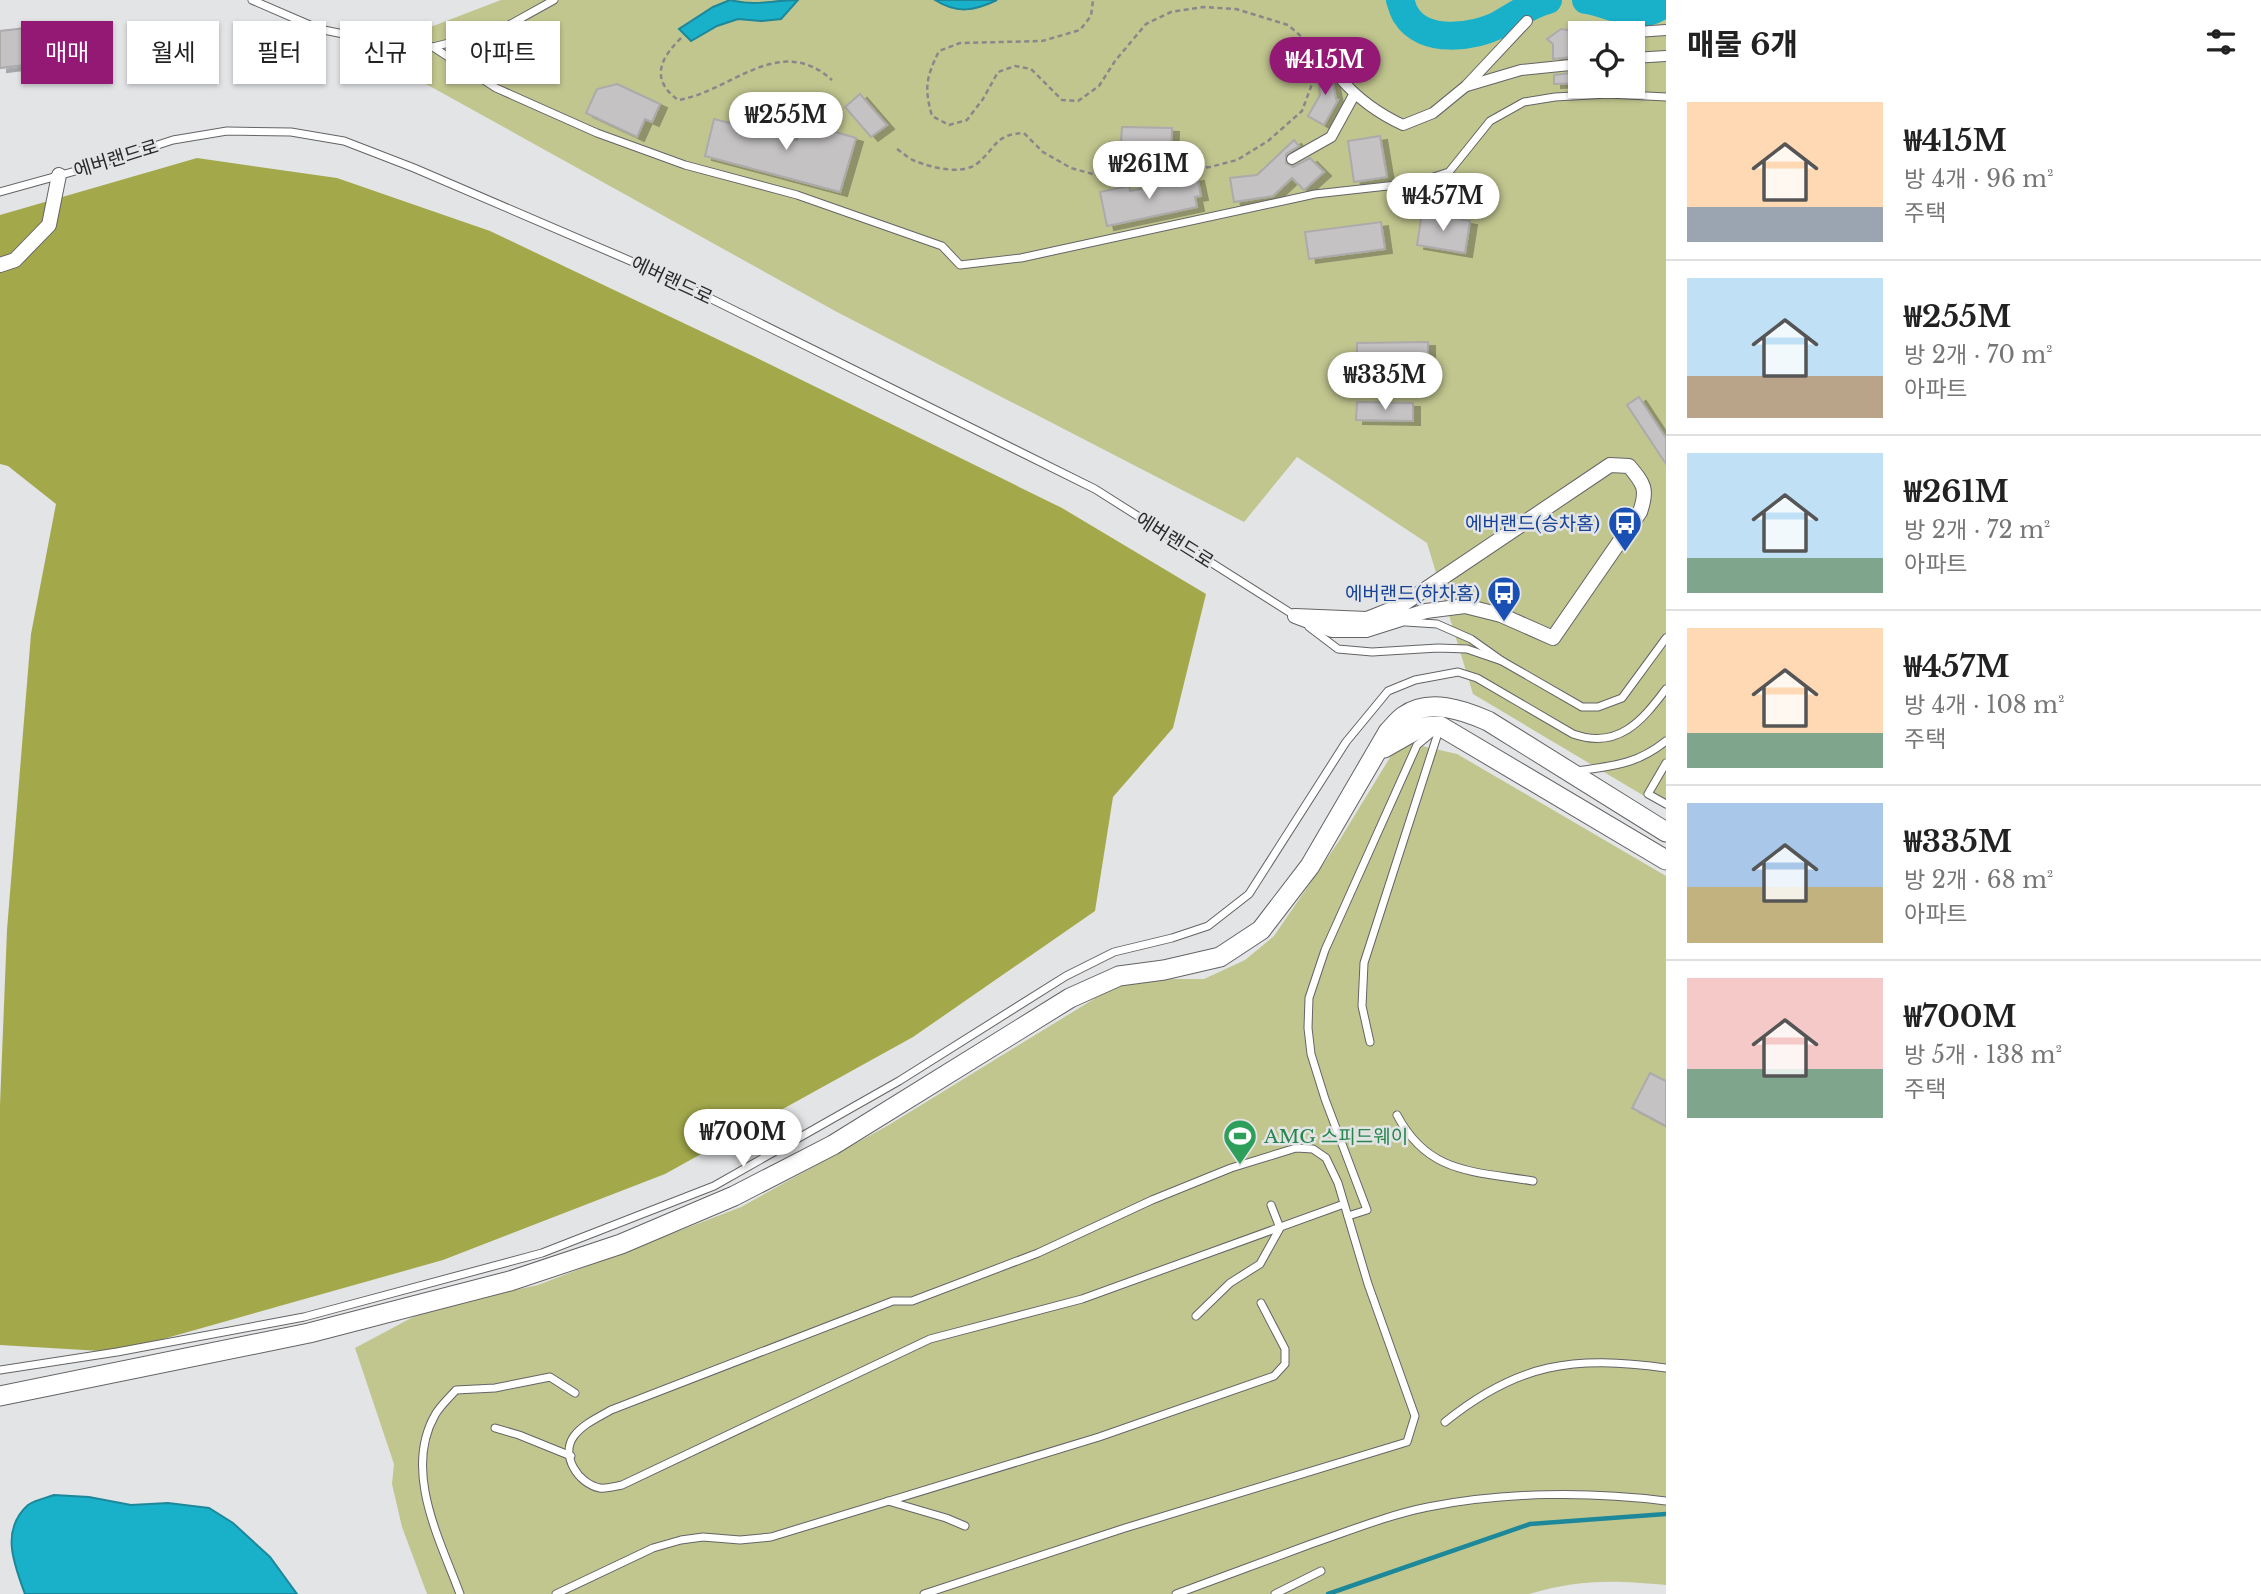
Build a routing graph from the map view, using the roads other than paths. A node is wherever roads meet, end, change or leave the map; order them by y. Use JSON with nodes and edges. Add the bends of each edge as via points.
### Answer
{"nodes":[{"id":1,"x":252,"y":0,"type":"edge"},
{"id":2,"x":554,"y":0,"type":"edge"},
{"id":3,"x":1527,"y":21,"type":"dead end"},
{"id":4,"x":1666,"y":30,"type":"edge"},
{"id":5,"x":1645,"y":31,"type":"edge"},
{"id":6,"x":433,"y":47,"type":"junction"},
{"id":7,"x":1666,"y":56,"type":"edge"},
{"id":8,"x":1645,"y":57,"type":"edge"},
{"id":9,"x":1568,"y":65,"type":"edge"},
{"id":10,"x":1340,"y":78,"type":"dead end"},
{"id":11,"x":1466,"y":86,"type":"junction"},
{"id":12,"x":1354,"y":95,"type":"junction"},
{"id":13,"x":1666,"y":97,"type":"edge"},
{"id":14,"x":1292,"y":159,"type":"dead end"},
{"id":15,"x":59,"y":175,"type":"junction"},
{"id":16,"x":0,"y":192,"type":"edge"},
{"id":17,"x":0,"y":265,"type":"edge"},
{"id":18,"x":1295,"y":616,"type":"junction"},
{"id":19,"x":1367,"y":619,"type":"junction"},
{"id":20,"x":1395,"y":621,"type":"junction"},
{"id":21,"x":1666,"y":638,"type":"edge"},
{"id":22,"x":1502,"y":661,"type":"junction"},
{"id":23,"x":1666,"y":689,"type":"edge"},
{"id":24,"x":1440,"y":726,"type":"junction"},
{"id":25,"x":1666,"y":741,"type":"edge"},
{"id":26,"x":1377,"y":752,"type":"junction"},
{"id":27,"x":1666,"y":764,"type":"edge"},
{"id":28,"x":1569,"y":772,"type":"junction"},
{"id":29,"x":1666,"y":804,"type":"edge"},
{"id":30,"x":1666,"y":832,"type":"edge"},
{"id":31,"x":1666,"y":860,"type":"edge"},
{"id":32,"x":1370,"y":1042,"type":"dead end"},
{"id":33,"x":1397,"y":1115,"type":"dead end"},
{"id":34,"x":1532,"y":1181,"type":"dead end"},
{"id":35,"x":1344,"y":1204,"type":"junction"},
{"id":36,"x":1271,"y":1205,"type":"dead end"},
{"id":37,"x":1348,"y":1216,"type":"junction"},
{"id":38,"x":1280,"y":1228,"type":"junction"},
{"id":39,"x":1261,"y":1303,"type":"dead end"},
{"id":40,"x":1196,"y":1316,"type":"dead end"},
{"id":41,"x":1666,"y":1368,"type":"edge"},
{"id":42,"x":0,"y":1370,"type":"edge"},
{"id":43,"x":575,"y":1393,"type":"dead end"},
{"id":44,"x":0,"y":1396,"type":"edge"},
{"id":45,"x":1445,"y":1422,"type":"dead end"},
{"id":46,"x":495,"y":1428,"type":"dead end"},
{"id":47,"x":571,"y":1457,"type":"junction"},
{"id":48,"x":887,"y":1501,"type":"junction"},
{"id":49,"x":1666,"y":1501,"type":"edge"},
{"id":50,"x":965,"y":1527,"type":"dead end"},
{"id":51,"x":1321,"y":1571,"type":"dead end"},
{"id":52,"x":460,"y":1594,"type":"edge"},
{"id":53,"x":556,"y":1594,"type":"edge"},
{"id":54,"x":924,"y":1594,"type":"edge"},
{"id":55,"x":1176,"y":1594,"type":"edge"},
{"id":56,"x":1275,"y":1594,"type":"edge"}],
"edges":[{"from":1,"to":6,"type":"lane","via":[[319,29],[402,46]]},
{"from":2,"to":6,"type":"lane","via":[[499,30]]},
{"from":3,"to":11,"type":"street"},
{"from":4,"to":5,"type":"street"},
{"from":6,"to":13,"type":"lane","via":[[496,88],[597,133],[942,246],[960,265],[1021,258],[1315,194],[1415,183],[1449,172],[1490,121],[1524,102],[1608,94]]},
{"from":7,"to":8,"type":"street"},
{"from":9,"to":11,"type":"street","via":[[1521,70]]},
{"from":10,"to":12,"type":"street"},
{"from":11,"to":12,"type":"street","via":[[1433,113],[1403,125]]},
{"from":12,"to":14,"type":"street","via":[[1331,137]]},
{"from":15,"to":16,"type":"lane","name":"에버랜드로"},
{"from":15,"to":17,"type":"street","via":[[49,225],[15,260]]},
{"from":15,"to":18,"type":"lane","name":"에버랜드로","via":[[173,140],[227,131],[291,132],[344,141],[661,274],[1083,483]]},
{"from":18,"to":19,"type":"street"},
{"from":18,"to":20,"type":"street","via":[[1332,630],[1366,630]]},
{"from":18,"to":22,"type":"lane","name":"에버랜드로","via":[[1338,649],[1466,649]]},
{"from":19,"to":20,"type":"lane"},
{"from":19,"to":20,"type":"street","via":[[1402,606],[1610,465],[1629,466],[1641,481],[1646,495],[1640,512],[1553,638],[1501,615],[1465,606]]},
{"from":20,"to":22,"type":"lane","via":[[1437,624],[1471,639]]},
{"from":21,"to":22,"type":"lane","via":[[1622,698],[1598,707],[1582,707]]},
{"from":23,"to":42,"type":"lane","via":[[1629,730],[1587,739],[1458,672],[1415,680],[1388,691],[1346,742],[1249,894],[1208,926],[1114,952],[1066,976],[899,1081],[713,1186],[542,1253],[304,1317]]},
{"from":24,"to":26,"type":"street","via":[[1421,727]]},
{"from":24,"to":31,"type":"street"},
{"from":24,"to":32,"type":"lane","via":[[1364,963],[1362,1006]]},
{"from":24,"to":37,"type":"lane","via":[[1418,745],[1325,950],[1309,998],[1311,1054],[1367,1210]]},
{"from":25,"to":28,"type":"lane","via":[[1647,756],[1623,764]]},
{"from":26,"to":28,"type":"street","via":[[1405,715],[1431,707],[1461,709]]},
{"from":26,"to":44,"type":"street","via":[[1310,866],[1261,930],[1220,957],[1119,976],[1070,998],[833,1145],[734,1196],[621,1244],[510,1280],[309,1333]]},
{"from":27,"to":29,"type":"lane","via":[[1648,794]]},
{"from":28,"to":30,"type":"street"},
{"from":33,"to":34,"type":"lane","via":[[1408,1136],[1433,1158],[1460,1169]]},
{"from":35,"to":37,"type":"lane"},
{"from":35,"to":38,"type":"lane"},
{"from":35,"to":47,"type":"lane","via":[[1331,1166],[1313,1149],[1296,1148],[1231,1168],[1025,1258],[912,1301],[893,1301],[611,1410],[573,1436]]},
{"from":36,"to":38,"type":"lane"},
{"from":37,"to":54,"type":"lane","via":[[1415,1416],[1407,1441]]},
{"from":38,"to":40,"type":"lane","via":[[1260,1264],[1230,1283]]},
{"from":38,"to":47,"type":"lane","via":[[1083,1299],[930,1339],[622,1485],[600,1488],[581,1479]]},
{"from":39,"to":48,"type":"lane","via":[[1285,1349],[1285,1364],[1274,1376],[1099,1437]]},
{"from":41,"to":45,"type":"lane","via":[[1588,1362],[1553,1366],[1506,1381]]},
{"from":43,"to":52,"type":"lane","via":[[550,1377],[456,1390],[435,1415],[424,1446],[421,1476]]},
{"from":46,"to":47,"type":"lane"},
{"from":48,"to":50,"type":"lane"},
{"from":48,"to":53,"type":"lane","via":[[771,1537],[703,1537],[653,1548]]},
{"from":49,"to":55,"type":"lane","via":[[1557,1496],[1426,1507]]},
{"from":51,"to":56,"type":"lane"}]}
